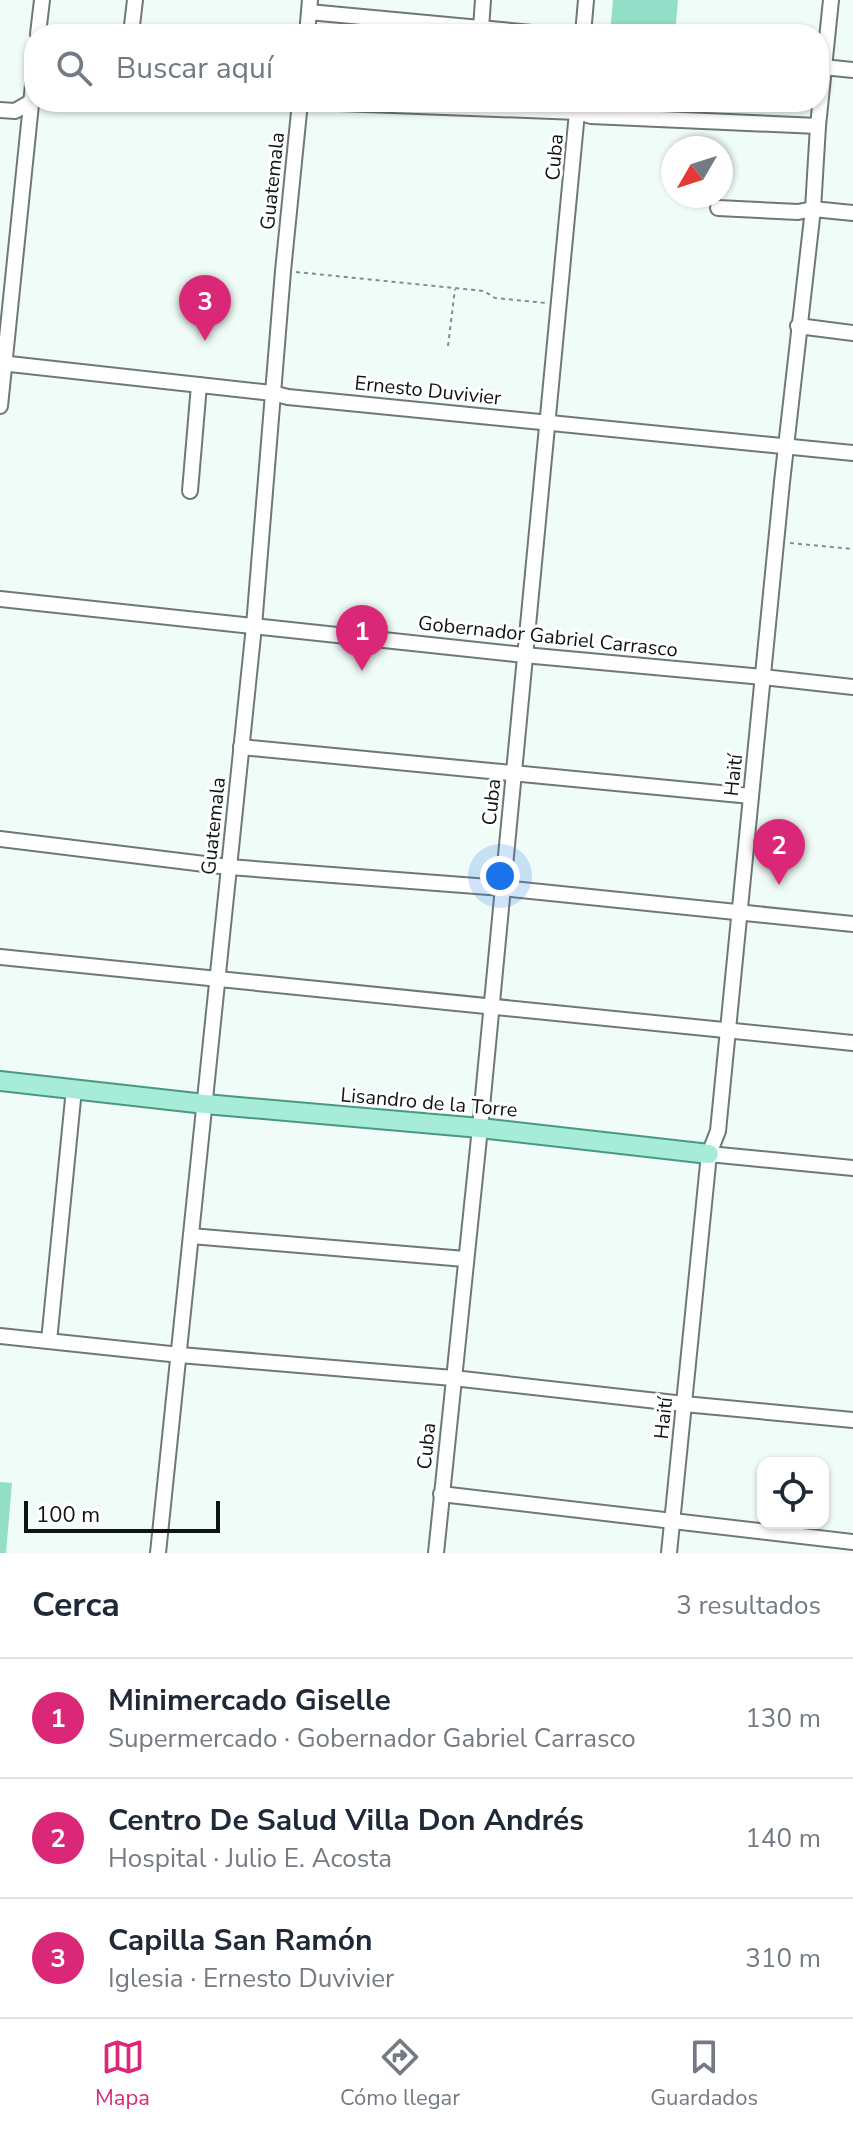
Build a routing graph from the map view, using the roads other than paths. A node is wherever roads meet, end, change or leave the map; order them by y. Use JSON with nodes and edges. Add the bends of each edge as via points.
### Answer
{"nodes":[{"id":1,"x":42,"y":0,"type":"edge"},
{"id":2,"x":135,"y":0,"type":"edge"},
{"id":3,"x":483,"y":0,"type":"edge"},
{"id":4,"x":586,"y":0,"type":"edge"},
{"id":5,"x":831,"y":0,"type":"edge"},
{"id":6,"x":310,"y":6,"type":"edge"},
{"id":7,"x":39,"y":24,"type":"edge"},
{"id":8,"x":132,"y":24,"type":"edge"},
{"id":9,"x":450,"y":24,"type":"edge"},
{"id":10,"x":481,"y":24,"type":"edge"},
{"id":11,"x":584,"y":24,"type":"edge"},
{"id":12,"x":828,"y":24,"type":"edge"},
{"id":13,"x":829,"y":68,"type":"edge"},
{"id":14,"x":853,"y":70,"type":"edge"},
{"id":15,"x":24,"y":106,"type":"edge"},
{"id":16,"x":0,"y":110,"type":"edge"},
{"id":17,"x":32,"y":112,"type":"edge"},
{"id":18,"x":299,"y":112,"type":"edge"},
{"id":19,"x":578,"y":112,"type":"edge"},
{"id":20,"x":585,"y":112,"type":"edge"},
{"id":21,"x":819,"y":112,"type":"edge"},
{"id":22,"x":818,"y":126,"type":"junction"},
{"id":23,"x":718,"y":208,"type":"dead end"},
{"id":24,"x":813,"y":209,"type":"junction"},
{"id":25,"x":853,"y":213,"type":"edge"},
{"id":26,"x":798,"y":326,"type":"junction"},
{"id":27,"x":853,"y":333,"type":"edge"},
{"id":28,"x":2,"y":364,"type":"edge"},
{"id":29,"x":199,"y":385,"type":"junction"},
{"id":30,"x":272,"y":393,"type":"junction"},
{"id":31,"x":0,"y":406,"type":"edge"},
{"id":32,"x":549,"y":422,"type":"junction"},
{"id":33,"x":786,"y":446,"type":"junction"},
{"id":34,"x":853,"y":453,"type":"edge"},
{"id":35,"x":190,"y":491,"type":"dead end"},
{"id":36,"x":0,"y":599,"type":"edge"},
{"id":37,"x":254,"y":626,"type":"junction"},
{"id":38,"x":524,"y":655,"type":"junction"},
{"id":39,"x":763,"y":677,"type":"junction"},
{"id":40,"x":853,"y":687,"type":"edge"},
{"id":41,"x":241,"y":747,"type":"junction"},
{"id":42,"x":514,"y":773,"type":"junction"},
{"id":43,"x":751,"y":796,"type":"junction"},
{"id":44,"x":0,"y":839,"type":"edge"},
{"id":45,"x":229,"y":867,"type":"junction"},
{"id":46,"x":502,"y":888,"type":"junction"},
{"id":47,"x":738,"y":913,"type":"junction"},
{"id":48,"x":853,"y":924,"type":"edge"},
{"id":49,"x":0,"y":957,"type":"edge"},
{"id":50,"x":218,"y":978,"type":"junction"},
{"id":51,"x":491,"y":1007,"type":"junction"},
{"id":52,"x":727,"y":1030,"type":"junction"},
{"id":53,"x":853,"y":1043,"type":"edge"},
{"id":54,"x":0,"y":1081,"type":"edge"},
{"id":55,"x":74,"y":1089,"type":"junction"},
{"id":56,"x":205,"y":1104,"type":"junction"},
{"id":57,"x":480,"y":1128,"type":"junction"},
{"id":58,"x":709,"y":1154,"type":"junction"},
{"id":59,"x":853,"y":1168,"type":"edge"},
{"id":60,"x":191,"y":1236,"type":"junction"},
{"id":61,"x":465,"y":1259,"type":"junction"},
{"id":62,"x":0,"y":1336,"type":"edge"},
{"id":63,"x":49,"y":1341,"type":"junction"},
{"id":64,"x":180,"y":1355,"type":"junction"},
{"id":65,"x":453,"y":1378,"type":"junction"},
{"id":66,"x":684,"y":1404,"type":"junction"},
{"id":67,"x":853,"y":1420,"type":"edge"},
{"id":68,"x":441,"y":1494,"type":"junction"},
{"id":69,"x":673,"y":1520,"type":"junction"},
{"id":70,"x":853,"y":1542,"type":"edge"},
{"id":71,"x":158,"y":1553,"type":"edge"},
{"id":72,"x":436,"y":1553,"type":"edge"},
{"id":73,"x":669,"y":1553,"type":"edge"}],
"edges":[{"from":1,"to":7,"type":"street"},
{"from":2,"to":8,"type":"street"},
{"from":3,"to":10,"type":"street"},
{"from":4,"to":11,"type":"street"},
{"from":5,"to":12,"type":"street","name":"Haití"},
{"from":6,"to":9,"type":"street"},
{"from":13,"to":14,"type":"street"},
{"from":15,"to":16,"type":"street"},
{"from":17,"to":28,"type":"street"},
{"from":18,"to":30,"type":"street","name":"Guatemala"},
{"from":19,"to":32,"type":"street","name":"Cuba"},
{"from":20,"to":22,"type":"street"},
{"from":21,"to":22,"type":"street","name":"Haití"},
{"from":22,"to":24,"type":"street","name":"Haití"},
{"from":23,"to":24,"type":"street"},
{"from":24,"to":25,"type":"street"},
{"from":24,"to":26,"type":"street","name":"Haití"},
{"from":26,"to":27,"type":"street"},
{"from":26,"to":33,"type":"street","name":"Haití"},
{"from":28,"to":29,"type":"street","name":"Ernesto Duvivier"},
{"from":28,"to":31,"type":"street"},
{"from":29,"to":30,"type":"street","name":"Ernesto Duvivier"},
{"from":29,"to":35,"type":"street"},
{"from":30,"to":32,"type":"street","name":"Ernesto Duvivier"},
{"from":30,"to":37,"type":"street","name":"Guatemala"},
{"from":32,"to":33,"type":"street","name":"Ernesto Duvivier"},
{"from":32,"to":38,"type":"street","name":"Cuba"},
{"from":33,"to":34,"type":"street","name":"Ernesto Duvivier"},
{"from":33,"to":39,"type":"street","name":"Haití"},
{"from":36,"to":37,"type":"street","name":"Gobernador Gabriel Carrasco"},
{"from":37,"to":38,"type":"street","name":"Gobernador Gabriel Carrasco"},
{"from":37,"to":41,"type":"street","name":"Guatemala"},
{"from":38,"to":39,"type":"street","name":"Gobernador Gabriel Carrasco"},
{"from":38,"to":42,"type":"street","name":"Cuba"},
{"from":39,"to":40,"type":"street","name":"Gobernador Gabriel Carrasco"},
{"from":39,"to":43,"type":"street","name":"Haití"},
{"from":41,"to":42,"type":"street"},
{"from":41,"to":45,"type":"street","name":"Guatemala"},
{"from":42,"to":43,"type":"street"},
{"from":42,"to":46,"type":"street","name":"Cuba"},
{"from":43,"to":47,"type":"street","name":"Haití"},
{"from":44,"to":45,"type":"street"},
{"from":45,"to":46,"type":"street"},
{"from":45,"to":50,"type":"street","name":"Guatemala"},
{"from":46,"to":47,"type":"street"},
{"from":46,"to":51,"type":"street","name":"Cuba"},
{"from":47,"to":48,"type":"street"},
{"from":47,"to":52,"type":"street","name":"Haití"},
{"from":49,"to":50,"type":"street"},
{"from":50,"to":51,"type":"street"},
{"from":50,"to":56,"type":"street","name":"Guatemala"},
{"from":51,"to":52,"type":"street"},
{"from":51,"to":57,"type":"street","name":"Cuba"},
{"from":52,"to":53,"type":"street"},
{"from":52,"to":58,"type":"street","name":"Haití","via":[[718,1131]]},
{"from":54,"to":55,"type":"main road","name":"Lisandro de la Torre"},
{"from":55,"to":56,"type":"main road","name":"Lisandro de la Torre"},
{"from":55,"to":63,"type":"street"},
{"from":56,"to":57,"type":"main road","name":"Lisandro de la Torre"},
{"from":56,"to":60,"type":"street","name":"Guatemala"},
{"from":57,"to":58,"type":"main road","name":"Lisandro de la Torre"},
{"from":57,"to":61,"type":"street","name":"Cuba"},
{"from":58,"to":59,"type":"street","name":"Lisandro de la Torre"},
{"from":58,"to":66,"type":"street","name":"Haití"},
{"from":60,"to":61,"type":"street"},
{"from":60,"to":64,"type":"street","name":"Guatemala"},
{"from":61,"to":65,"type":"street","name":"Cuba"},
{"from":62,"to":63,"type":"street"},
{"from":63,"to":64,"type":"street"},
{"from":64,"to":65,"type":"street"},
{"from":64,"to":71,"type":"street","name":"Guatemala"},
{"from":65,"to":66,"type":"street"},
{"from":65,"to":68,"type":"street","name":"Cuba"},
{"from":66,"to":67,"type":"street"},
{"from":66,"to":69,"type":"street","name":"Haití"},
{"from":68,"to":69,"type":"street"},
{"from":68,"to":72,"type":"street","name":"Cuba"},
{"from":69,"to":70,"type":"street"},
{"from":69,"to":73,"type":"street","name":"Haití"}]}
